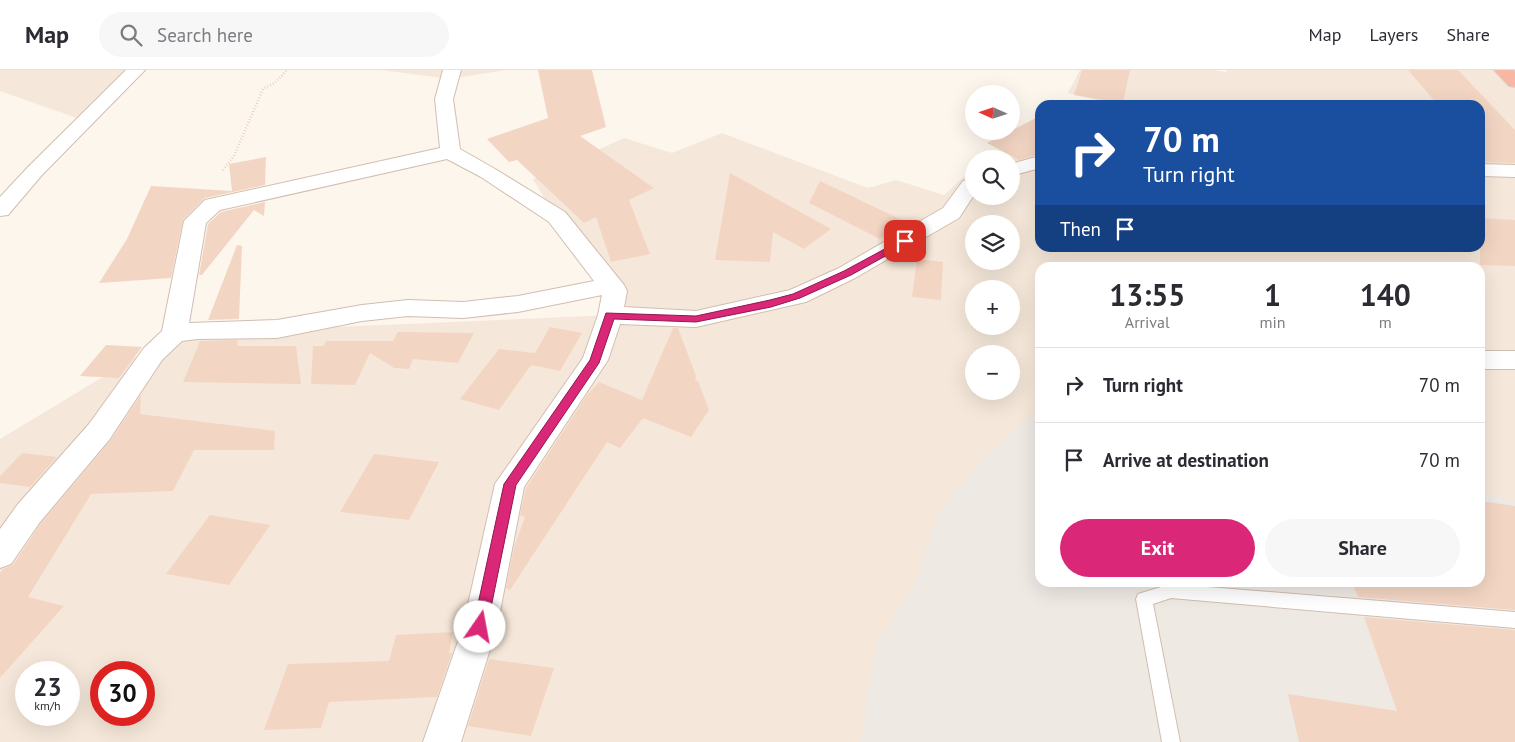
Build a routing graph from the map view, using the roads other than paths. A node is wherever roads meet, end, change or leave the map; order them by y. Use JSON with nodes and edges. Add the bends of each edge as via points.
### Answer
{"nodes":[{"id":1,"x":136,"y":70,"type":"edge"},
{"id":2,"x":452,"y":70,"type":"edge"},
{"id":3,"x":1502,"y":70,"type":"edge"},
{"id":4,"x":1515,"y":82,"type":"edge"},
{"id":5,"x":450,"y":152,"type":"junction"},
{"id":6,"x":1035,"y":163,"type":"edge"},
{"id":7,"x":1020,"y":168,"type":"edge"},
{"id":8,"x":1485,"y":170,"type":"edge"},
{"id":9,"x":1515,"y":172,"type":"edge"},
{"id":10,"x":965,"y":192,"type":"edge"},
{"id":11,"x":0,"y":210,"type":"edge"},
{"id":12,"x":612,"y":285,"type":"junction"},
{"id":13,"x":610,"y":315,"type":"junction"},
{"id":14,"x":174,"y":334,"type":"junction"},
{"id":15,"x":1485,"y":360,"type":"edge"},
{"id":16,"x":1515,"y":360,"type":"edge"},
{"id":17,"x":0,"y":554,"type":"edge"},
{"id":18,"x":1515,"y":620,"type":"edge"},
{"id":19,"x":442,"y":742,"type":"edge"},
{"id":20,"x":1171,"y":742,"type":"edge"}],
"edges":[{"from":1,"to":11,"type":"street"},
{"from":2,"to":5,"type":"street","via":[[444,99]]},
{"from":3,"to":4,"type":"highway"},
{"from":5,"to":12,"type":"street","via":[[558,217]]},
{"from":5,"to":14,"type":"street","via":[[213,204],[195,221]]},
{"from":6,"to":7,"type":"street"},
{"from":8,"to":9,"type":"street"},
{"from":10,"to":13,"type":"street","via":[[951,213],[847,273],[797,296],[696,319]]},
{"from":12,"to":13,"type":"street","via":[[615,291]]},
{"from":12,"to":14,"type":"street","via":[[518,304],[463,310],[408,308],[277,329],[197,330]]},
{"from":13,"to":19,"type":"street","via":[[595,360],[510,484],[480,627]]},
{"from":14,"to":17,"type":"street","via":[[153,354],[99,432],[29,513]]},
{"from":15,"to":16,"type":"street"},
{"from":18,"to":20,"type":"lane","via":[[1170,591],[1144,599]]}]}
